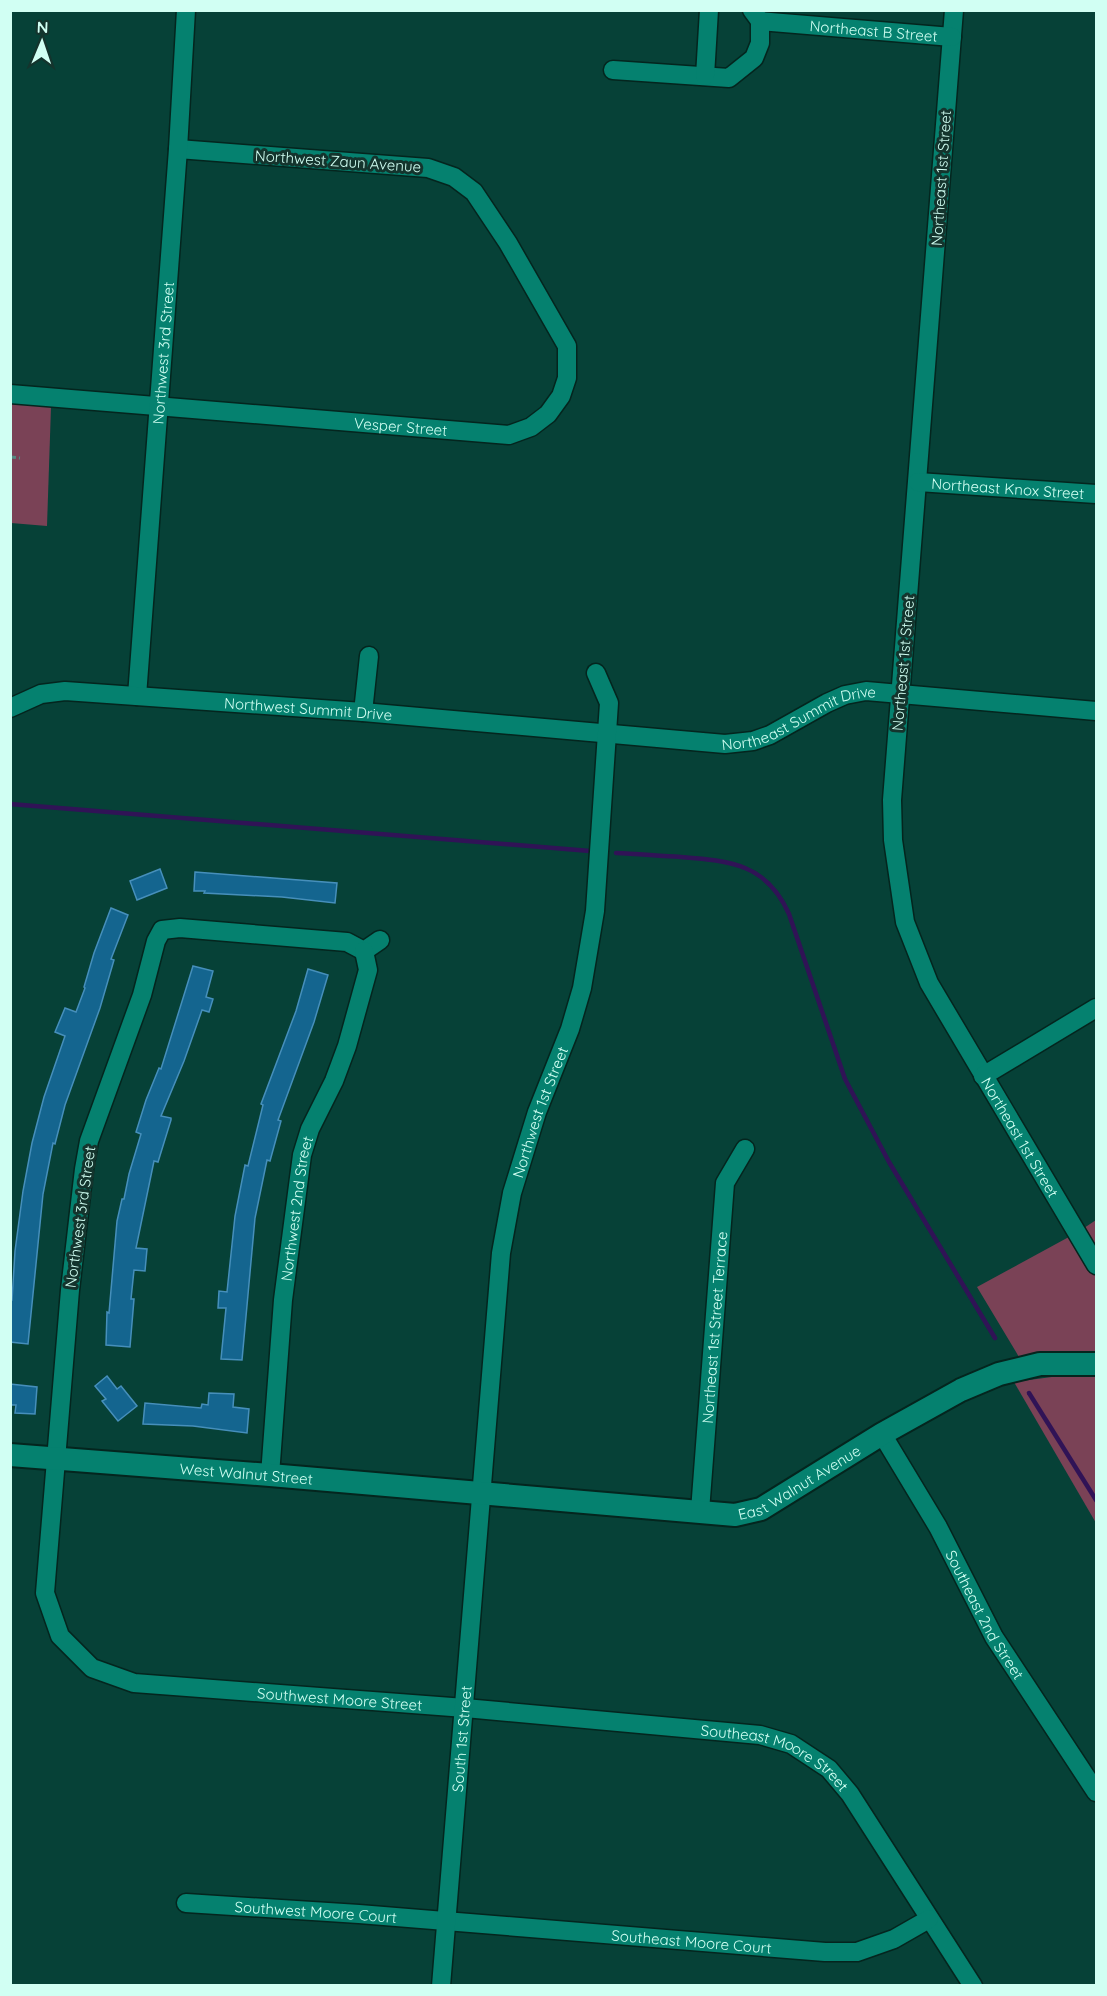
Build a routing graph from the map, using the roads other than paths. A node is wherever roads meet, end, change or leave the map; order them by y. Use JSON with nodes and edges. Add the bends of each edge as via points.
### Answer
{"nodes":[{"id":1,"x":186,"y":10,"type":"edge"},
{"id":2,"x":709,"y":10,"type":"edge"},
{"id":3,"x":954,"y":10,"type":"edge"},
{"id":4,"x":756,"y":16,"type":"edge"},
{"id":5,"x":952,"y":37,"type":"junction"},
{"id":6,"x":613,"y":70,"type":"dead end"},
{"id":7,"x":705,"y":76,"type":"junction"},
{"id":8,"x":178,"y":149,"type":"junction"},
{"id":9,"x":558,"y":331,"type":"joint"},
{"id":10,"x":10,"y":394,"type":"edge"},
{"id":11,"x":158,"y":405,"type":"junction"},
{"id":12,"x":918,"y":482,"type":"junction"},
{"id":13,"x":1096,"y":494,"type":"edge"},
{"id":14,"x":369,"y":656,"type":"dead end"},
{"id":15,"x":596,"y":673,"type":"dead end"},
{"id":16,"x":900,"y":695,"type":"junction"},
{"id":17,"x":137,"y":696,"type":"junction"},
{"id":18,"x":10,"y":708,"type":"edge"},
{"id":19,"x":1096,"y":711,"type":"edge"},
{"id":20,"x":363,"y":712,"type":"junction"},
{"id":21,"x":607,"y":733,"type":"junction"},
{"id":22,"x":380,"y":940,"type":"dead end"},
{"id":23,"x":364,"y":951,"type":"junction"},
{"id":24,"x":1096,"y":1008,"type":"edge"},
{"id":25,"x":983,"y":1076,"type":"junction"},
{"id":26,"x":745,"y":1149,"type":"dead end"},
{"id":27,"x":1096,"y":1265,"type":"edge"},
{"id":28,"x":1096,"y":1364,"type":"edge"},
{"id":29,"x":882,"y":1434,"type":"junction"},
{"id":30,"x":10,"y":1455,"type":"edge"},
{"id":31,"x":55,"y":1459,"type":"junction"},
{"id":32,"x":270,"y":1475,"type":"junction"},
{"id":33,"x":482,"y":1493,"type":"junction"},
{"id":34,"x":700,"y":1511,"type":"junction"},
{"id":35,"x":212,"y":1689,"type":"joint"},
{"id":36,"x":465,"y":1708,"type":"junction"},
{"id":37,"x":1096,"y":1792,"type":"edge"},
{"id":38,"x":186,"y":1903,"type":"dead end"},
{"id":39,"x":928,"y":1919,"type":"junction"},
{"id":40,"x":447,"y":1922,"type":"junction"},
{"id":41,"x":441,"y":1986,"type":"edge"},
{"id":42,"x":973,"y":1986,"type":"edge"}],
"edges":[{"from":1,"to":8,"type":"street","name":"Northwest 3rd Street"},
{"from":2,"to":7,"type":"street"},
{"from":3,"to":5,"type":"street","name":"Northeast 1st Street"},
{"from":4,"to":5,"type":"street","name":"Northeast B Street"},
{"from":4,"to":7,"type":"street","via":[[760,43],[754,58],[729,78]]},
{"from":5,"to":12,"type":"street","name":"Northeast 1st Street"},
{"from":6,"to":7,"type":"street"},
{"from":8,"to":9,"type":"street","name":"Northwest Zaun Avenue","via":[[428,168],[454,177],[474,192]]},
{"from":8,"to":11,"type":"street","name":"Northwest 3rd Street"},
{"from":9,"to":11,"type":"street","name":"Vesper Street","via":[[567,346],[567,378],[561,396],[548,414],[531,427],[509,435]]},
{"from":10,"to":11,"type":"street","name":"Vesper Street"},
{"from":11,"to":17,"type":"street","name":"Northwest 3rd Street"},
{"from":12,"to":13,"type":"street","name":"Northeast Knox Street"},
{"from":12,"to":16,"type":"street","name":"Northeast 1st Street"},
{"from":14,"to":20,"type":"street"},
{"from":15,"to":21,"type":"street","name":"Northwest 1st Street","via":[[609,703]]},
{"from":16,"to":19,"type":"street","name":"Northeast Summit Drive"},
{"from":16,"to":21,"type":"street","name":"Northeast Summit Drive","via":[[866,691],[845,695],[753,741],[725,744]]},
{"from":16,"to":25,"type":"street","name":"Northeast 1st Street","via":[[892,830],[905,922],[929,983]]},
{"from":17,"to":18,"type":"street","name":"Northwest Summit Drive","via":[[65,691],[41,694]]},
{"from":17,"to":20,"type":"street","name":"Northwest Summit Drive"},
{"from":20,"to":21,"type":"street","name":"Northwest Summit Drive"},
{"from":21,"to":33,"type":"street","name":"Northwest 1st Street","via":[[595,910],[582,988],[512,1193],[501,1253]]},
{"from":22,"to":23,"type":"street"},
{"from":23,"to":31,"type":"street","name":"Northwest 3rd Street","via":[[347,942],[180,928],[162,930],[89,1141],[70,1290]]},
{"from":23,"to":32,"type":"street","name":"Northwest 2nd Street","via":[[368,970],[347,1046],[310,1129],[301,1165],[283,1300]]},
{"from":24,"to":25,"type":"street"},
{"from":25,"to":27,"type":"street","name":"Northeast 1st Street"},
{"from":26,"to":34,"type":"street","name":"Northeast 1st Street Terrace","via":[[725,1183]]},
{"from":28,"to":29,"type":"street","name":"East Walnut Avenue","via":[[1040,1364],[999,1374],[961,1390]]},
{"from":29,"to":34,"type":"street","name":"East Walnut Avenue","via":[[761,1509],[735,1515]]},
{"from":29,"to":37,"type":"street","name":"Southeast 2nd Street","via":[[938,1527],[994,1636]]},
{"from":30,"to":31,"type":"street","name":"West Walnut Street"},
{"from":31,"to":32,"type":"street","name":"West Walnut Street"},
{"from":31,"to":35,"type":"street","name":"Northwest 3rd Street","via":[[45,1593],[60,1636],[92,1668],[134,1683]]},
{"from":32,"to":33,"type":"street","name":"West Walnut Street"},
{"from":33,"to":34,"type":"street","name":"East Walnut Avenue"},
{"from":33,"to":36,"type":"street","name":"South 1st Street"},
{"from":35,"to":36,"type":"street","name":"Southwest Moore Street"},
{"from":36,"to":39,"type":"street","name":"Southeast Moore Street","via":[[760,1735],[791,1744],[830,1769]]},
{"from":36,"to":40,"type":"street","name":"South 1st Street"},
{"from":38,"to":40,"type":"street","name":"Southwest Moore Court"},
{"from":39,"to":40,"type":"street","name":"Southeast Moore Court","via":[[894,1939],[856,1952]]},
{"from":39,"to":42,"type":"street","name":"Southeast Moore Street"},
{"from":40,"to":41,"type":"street","name":"South 1st Street"}]}
